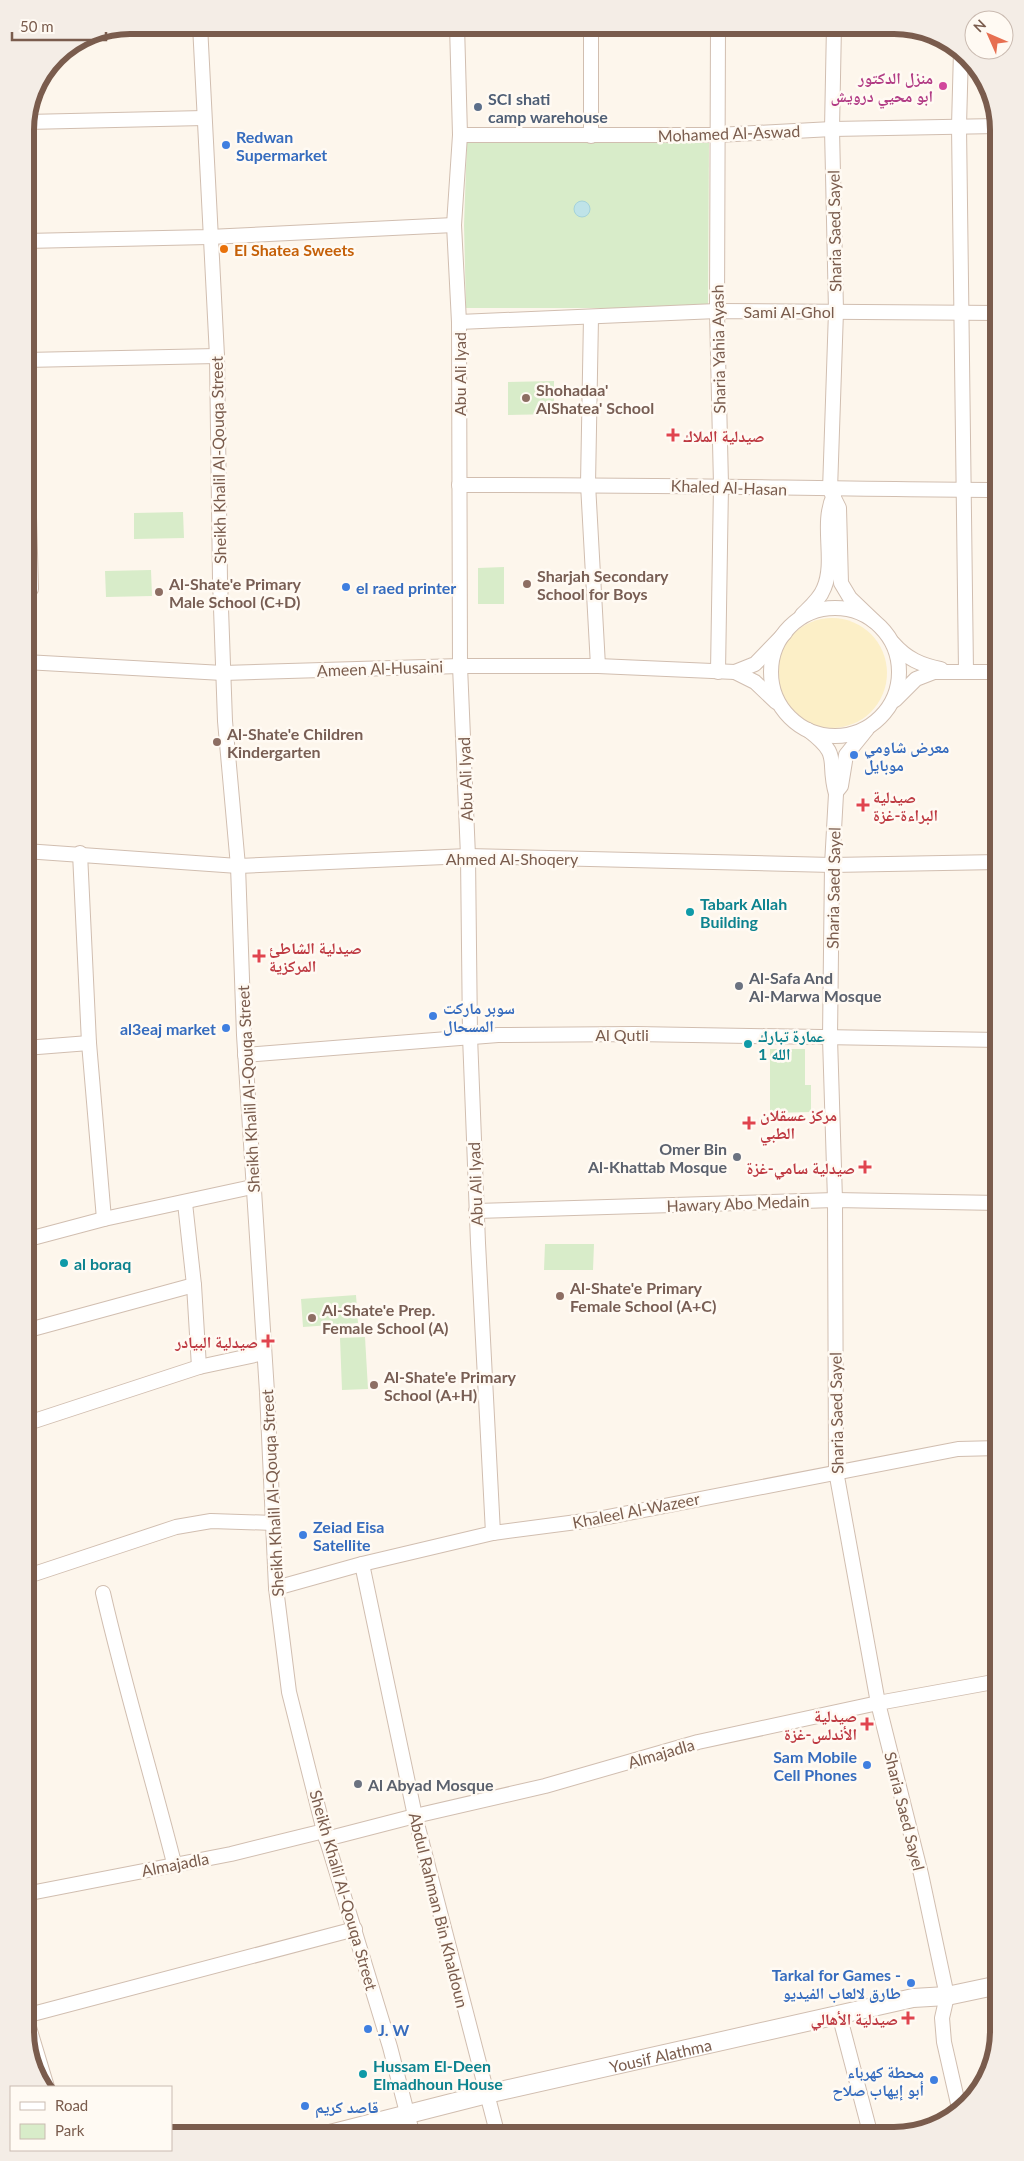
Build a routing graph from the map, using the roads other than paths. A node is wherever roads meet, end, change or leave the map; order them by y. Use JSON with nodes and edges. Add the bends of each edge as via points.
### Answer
{"nodes":[{"id":1,"x":200,"y":34,"type":"edge"},
{"id":2,"x":457,"y":34,"type":"edge"},
{"id":3,"x":591,"y":34,"type":"edge"},
{"id":4,"x":718,"y":34,"type":"edge"},
{"id":5,"x":834,"y":34,"type":"edge"},
{"id":6,"x":961,"y":61,"type":"edge"},
{"id":7,"x":204,"y":118,"type":"junction"},
{"id":8,"x":34,"y":122,"type":"edge"},
{"id":9,"x":958,"y":126,"type":"junction"},
{"id":10,"x":990,"y":126,"type":"edge"},
{"id":11,"x":832,"y":129,"type":"junction"},
{"id":12,"x":460,"y":135,"type":"junction"},
{"id":13,"x":717,"y":135,"type":"junction"},
{"id":14,"x":591,"y":136,"type":"junction"},
{"id":15,"x":454,"y":225,"type":"junction"},
{"id":16,"x":210,"y":237,"type":"junction"},
{"id":17,"x":34,"y":241,"type":"edge"},
{"id":18,"x":717,"y":311,"type":"junction"},
{"id":19,"x":836,"y":311,"type":"junction"},
{"id":20,"x":962,"y":312,"type":"junction"},
{"id":21,"x":990,"y":312,"type":"edge"},
{"id":22,"x":592,"y":317,"type":"junction"},
{"id":23,"x":460,"y":322,"type":"junction"},
{"id":24,"x":217,"y":356,"type":"junction"},
{"id":25,"x":34,"y":360,"type":"edge"},
{"id":26,"x":588,"y":484,"type":"junction"},
{"id":27,"x":459,"y":485,"type":"junction"},
{"id":28,"x":721,"y":486,"type":"junction"},
{"id":29,"x":962,"y":490,"type":"junction"},
{"id":30,"x":990,"y":490,"type":"edge"},
{"id":31,"x":832,"y":493,"type":"junction"},
{"id":32,"x":874,"y":621,"type":"junction"},
{"id":33,"x":796,"y":622,"type":"junction"},
{"id":34,"x":785,"y":633,"type":"junction"},
{"id":35,"x":891,"y":640,"type":"junction"},
{"id":36,"x":34,"y":662,"type":"edge"},
{"id":37,"x":460,"y":666,"type":"junction"},
{"id":38,"x":598,"y":666,"type":"junction"},
{"id":39,"x":947,"y":670,"type":"junction"},
{"id":40,"x":966,"y":671,"type":"junction"},
{"id":41,"x":718,"y":672,"type":"junction"},
{"id":42,"x":735,"y":672,"type":"junction"},
{"id":43,"x":990,"y":672,"type":"edge"},
{"id":44,"x":223,"y":673,"type":"junction"},
{"id":45,"x":888,"y":708,"type":"junction"},
{"id":46,"x":784,"y":712,"type":"junction"},
{"id":47,"x":871,"y":725,"type":"junction"},
{"id":48,"x":808,"y":730,"type":"junction"},
{"id":49,"x":836,"y":794,"type":"junction"},
{"id":50,"x":34,"y":851,"type":"edge"},
{"id":51,"x":80,"y":853,"type":"junction"},
{"id":52,"x":468,"y":856,"type":"junction"},
{"id":53,"x":990,"y":862,"type":"edge"},
{"id":54,"x":832,"y":865,"type":"junction"},
{"id":55,"x":238,"y":866,"type":"junction"},
{"id":56,"x":470,"y":1036,"type":"junction"},
{"id":57,"x":830,"y":1038,"type":"junction"},
{"id":58,"x":990,"y":1040,"type":"edge"},
{"id":59,"x":89,"y":1043,"type":"junction"},
{"id":60,"x":34,"y":1047,"type":"edge"},
{"id":61,"x":245,"y":1055,"type":"junction"},
{"id":62,"x":252,"y":1188,"type":"junction"},
{"id":63,"x":835,"y":1200,"type":"junction"},
{"id":64,"x":184,"y":1203,"type":"junction"},
{"id":65,"x":990,"y":1203,"type":"edge"},
{"id":66,"x":476,"y":1211,"type":"junction"},
{"id":67,"x":104,"y":1220,"type":"junction"},
{"id":68,"x":34,"y":1238,"type":"edge"},
{"id":69,"x":194,"y":1285,"type":"junction"},
{"id":70,"x":34,"y":1329,"type":"edge"},
{"id":71,"x":264,"y":1352,"type":"junction"},
{"id":72,"x":199,"y":1367,"type":"junction"},
{"id":73,"x":34,"y":1421,"type":"edge"},
{"id":74,"x":990,"y":1448,"type":"edge"},
{"id":75,"x":836,"y":1471,"type":"junction"},
{"id":76,"x":274,"y":1523,"type":"junction"},
{"id":77,"x":493,"y":1533,"type":"junction"},
{"id":78,"x":362,"y":1564,"type":"junction"},
{"id":79,"x":34,"y":1574,"type":"edge"},
{"id":80,"x":276,"y":1588,"type":"junction"},
{"id":81,"x":103,"y":1593,"type":"dead end"},
{"id":82,"x":990,"y":1683,"type":"edge"},
{"id":83,"x":878,"y":1703,"type":"junction"},
{"id":84,"x":415,"y":1816,"type":"junction"},
{"id":85,"x":325,"y":1835,"type":"junction"},
{"id":86,"x":174,"y":1864,"type":"junction"},
{"id":87,"x":34,"y":1892,"type":"edge"},
{"id":88,"x":355,"y":1929,"type":"junction"},
{"id":89,"x":990,"y":1988,"type":"edge"},
{"id":90,"x":947,"y":1996,"type":"junction"},
{"id":91,"x":34,"y":2013,"type":"edge"},
{"id":92,"x":839,"y":2014,"type":"junction"},
{"id":93,"x":37,"y":2056,"type":"edge"},
{"id":94,"x":41,"y":2069,"type":"edge"},
{"id":95,"x":487,"y":2094,"type":"junction"},
{"id":96,"x":958,"y":2103,"type":"edge"},
{"id":97,"x":407,"y":2114,"type":"junction"},
{"id":98,"x":357,"y":2127,"type":"edge"},
{"id":99,"x":411,"y":2127,"type":"edge"},
{"id":100,"x":496,"y":2127,"type":"edge"},
{"id":101,"x":869,"y":2127,"type":"edge"}],
"edges":[{"from":1,"to":7,"type":"street","name":"Sheikh Khalil Al-Qouqa Street"},
{"from":2,"to":12,"type":"street","name":"Abu Ali Iyad"},
{"from":3,"to":14,"type":"street"},
{"from":4,"to":13,"type":"street","name":"Sharia Yahia Ayash"},
{"from":5,"to":11,"type":"street","name":"Sharia Saed Sayel"},
{"from":6,"to":9,"type":"street"},
{"from":7,"to":8,"type":"street"},
{"from":7,"to":16,"type":"street","name":"Sheikh Khalil Al-Qouqa Street"},
{"from":9,"to":10,"type":"street","name":"Mohamed Al-Aswad"},
{"from":9,"to":11,"type":"street","name":"Mohamed Al-Aswad"},
{"from":9,"to":20,"type":"street"},
{"from":11,"to":13,"type":"street","name":"Mohamed Al-Aswad"},
{"from":11,"to":19,"type":"street","name":"Sharia Saed Sayel"},
{"from":12,"to":14,"type":"street","name":"Mohamed Al-Aswad"},
{"from":12,"to":15,"type":"street","name":"Abu Ali Iyad"},
{"from":13,"to":14,"type":"street","name":"Mohamed Al-Aswad"},
{"from":13,"to":18,"type":"street","name":"Sharia Yahia Ayash"},
{"from":15,"to":16,"type":"street"},
{"from":15,"to":23,"type":"street","name":"Abu Ali Iyad"},
{"from":16,"to":17,"type":"street"},
{"from":16,"to":24,"type":"street","name":"Sheikh Khalil Al-Qouqa Street"},
{"from":18,"to":19,"type":"street","name":"Sami Al-Ghol"},
{"from":18,"to":22,"type":"street","name":"Sami Al-Ghol"},
{"from":18,"to":28,"type":"street","name":"Sharia Yahia Ayash"},
{"from":19,"to":20,"type":"street","name":"Sami Al-Ghol"},
{"from":19,"to":31,"type":"street","name":"Sharia Saed Sayel"},
{"from":20,"to":21,"type":"street","name":"Sami Al-Ghol"},
{"from":20,"to":29,"type":"street"},
{"from":22,"to":23,"type":"street","name":"Sami Al-Ghol"},
{"from":22,"to":26,"type":"street"},
{"from":23,"to":27,"type":"street","name":"Abu Ali Iyad"},
{"from":24,"to":25,"type":"street"},
{"from":24,"to":44,"type":"street","name":"Sheikh Khalil Al-Qouqa Street"},
{"from":26,"to":27,"type":"street","name":"Khaled Al-Hasan"},
{"from":26,"to":28,"type":"street","name":"Khaled Al-Hasan"},
{"from":26,"to":38,"type":"street"},
{"from":27,"to":37,"type":"street","name":"Abu Ali Iyad"},
{"from":28,"to":31,"type":"street","name":"Khaled Al-Hasan"},
{"from":28,"to":41,"type":"street","name":"Sharia Yahia Ayash"},
{"from":29,"to":30,"type":"street","name":"Khaled Al-Hasan"},
{"from":29,"to":31,"type":"street","name":"Khaled Al-Hasan"},
{"from":29,"to":40,"type":"street"},
{"from":31,"to":32,"type":"street","name":"Sharia Saed Sayel","via":[[839,508],[841,583],[850,598]]},
{"from":31,"to":33,"type":"street","name":"Sharia Saed Sayel","via":[[828,508],[825,586]]},
{"from":32,"to":33,"type":"street","via":[[856,611],[835,608],[810,613]]},
{"from":32,"to":35,"type":"street"},
{"from":33,"to":34,"type":"street"},
{"from":34,"to":42,"type":"street","name":"Ameen Al-Husaini","via":[[755,664]]},
{"from":34,"to":46,"type":"street","via":[[773,655],[770,675],[774,693]]},
{"from":35,"to":39,"type":"street","via":[[918,663]]},
{"from":35,"to":45,"type":"street","via":[[899,676]]},
{"from":36,"to":44,"type":"street","name":"Ameen Al-Husaini"},
{"from":37,"to":38,"type":"street","name":"Ameen Al-Husaini"},
{"from":37,"to":44,"type":"street","name":"Ameen Al-Husaini"},
{"from":37,"to":52,"type":"street","name":"Abu Ali Iyad"},
{"from":38,"to":41,"type":"street","name":"Ameen Al-Husaini"},
{"from":39,"to":40,"type":"street"},
{"from":39,"to":45,"type":"street","via":[[920,676]]},
{"from":40,"to":43,"type":"street"},
{"from":41,"to":42,"type":"street","name":"Ameen Al-Husaini"},
{"from":42,"to":46,"type":"street","name":"Ameen Al-Husaini","via":[[761,686]]},
{"from":44,"to":55,"type":"street","name":"Sheikh Khalil Al-Qouqa Street"},
{"from":45,"to":47,"type":"street"},
{"from":46,"to":48,"type":"street"},
{"from":47,"to":48,"type":"street","via":[[856,733],[839,736]]},
{"from":47,"to":49,"type":"street","name":"Sharia Saed Sayel","via":[[846,755],[841,786]]},
{"from":48,"to":49,"type":"street","name":"Sharia Saed Sayel","via":[[832,754]]},
{"from":49,"to":54,"type":"street","name":"Sharia Saed Sayel"},
{"from":50,"to":51,"type":"street","name":"Ahmed Al-Shoqery"},
{"from":51,"to":55,"type":"street","name":"Ahmed Al-Shoqery"},
{"from":51,"to":59,"type":"street"},
{"from":52,"to":54,"type":"street","name":"Ahmed Al-Shoqery"},
{"from":52,"to":55,"type":"street","name":"Ahmed Al-Shoqery"},
{"from":52,"to":56,"type":"street","name":"Abu Ali Iyad"},
{"from":53,"to":54,"type":"street","name":"Ahmed Al-Shoqery"},
{"from":54,"to":57,"type":"street","name":"Sharia Saed Sayel"},
{"from":55,"to":61,"type":"street","name":"Sheikh Khalil Al-Qouqa Street"},
{"from":56,"to":57,"type":"street","name":"Al Qutli","via":[[635,1034]]},
{"from":56,"to":61,"type":"street","name":"Al Qutli"},
{"from":56,"to":66,"type":"street","name":"Abu Ali Iyad"},
{"from":57,"to":58,"type":"street","name":"Al Qutli"},
{"from":57,"to":63,"type":"street","name":"Sharia Saed Sayel"},
{"from":59,"to":60,"type":"street"},
{"from":59,"to":67,"type":"street"},
{"from":61,"to":62,"type":"street","name":"Sheikh Khalil Al-Qouqa Street"},
{"from":62,"to":64,"type":"street"},
{"from":62,"to":71,"type":"street","name":"Sheikh Khalil Al-Qouqa Street"},
{"from":63,"to":65,"type":"street","name":"Hawary Abo Medain"},
{"from":63,"to":66,"type":"street","name":"Hawary Abo Medain"},
{"from":63,"to":75,"type":"street","name":"Sharia Saed Sayel"},
{"from":64,"to":67,"type":"street"},
{"from":64,"to":69,"type":"street"},
{"from":66,"to":77,"type":"street","name":"Abu Ali Iyad"},
{"from":67,"to":68,"type":"street"},
{"from":69,"to":70,"type":"street"},
{"from":69,"to":72,"type":"street"},
{"from":71,"to":72,"type":"street"},
{"from":71,"to":76,"type":"street","name":"Sheikh Khalil Al-Qouqa Street"},
{"from":72,"to":73,"type":"street"},
{"from":74,"to":75,"type":"street","name":"Khaleel Al-Wazeer","via":[[958,1449]]},
{"from":75,"to":77,"type":"street","name":"Khaleel Al-Wazeer","via":[[592,1520]]},
{"from":75,"to":83,"type":"street","name":"Sharia Saed Sayel"},
{"from":76,"to":79,"type":"street","via":[[211,1521],[176,1527]]},
{"from":76,"to":80,"type":"street","name":"Sheikh Khalil Al-Qouqa Street"},
{"from":77,"to":78,"type":"street","name":"Khaleel Al-Wazeer"},
{"from":78,"to":80,"type":"street","name":"Khaleel Al-Wazeer"},
{"from":78,"to":84,"type":"street","name":"Abdul Rahman Bin Khaldoun"},
{"from":80,"to":85,"type":"street","name":"Sheikh Khalil Al-Qouqa Street","via":[[289,1692]]},
{"from":81,"to":86,"type":"street"},
{"from":82,"to":83,"type":"street","name":"Almajadla"},
{"from":83,"to":84,"type":"street","name":"Almajadla","via":[[698,1742],[545,1786]]},
{"from":83,"to":90,"type":"street","name":"Sharia Saed Sayel","via":[[921,1874]]},
{"from":84,"to":85,"type":"street","name":"Almajadla"},
{"from":84,"to":95,"type":"street","name":"Abdul Rahman Bin Khaldoun"},
{"from":85,"to":86,"type":"street","name":"Almajadla"},
{"from":85,"to":88,"type":"street","name":"Sheikh Khalil Al-Qouqa Street"},
{"from":86,"to":87,"type":"street","name":"Almajadla"},
{"from":88,"to":91,"type":"street"},
{"from":88,"to":97,"type":"street","name":"Sheikh Khalil Al-Qouqa Street"},
{"from":89,"to":90,"type":"street","name":"Yousif Alathma"},
{"from":90,"to":92,"type":"street","name":"Yousif Alathma","via":[[913,1998]]},
{"from":90,"to":96,"type":"street","name":"Sharia Saed Sayel","via":[[942,2018],[944,2042]]},
{"from":92,"to":95,"type":"street","name":"Yousif Alathma"},
{"from":92,"to":101,"type":"street"},
{"from":93,"to":94,"type":"street"},
{"from":95,"to":97,"type":"street","name":"Yousif Alathma"},
{"from":95,"to":100,"type":"street","name":"Abdul Rahman Bin Khaldoun"},
{"from":97,"to":98,"type":"street","name":"Yousif Alathma"},
{"from":97,"to":99,"type":"street","name":"Sheikh Khalil Al-Qouqa Street"}]}
